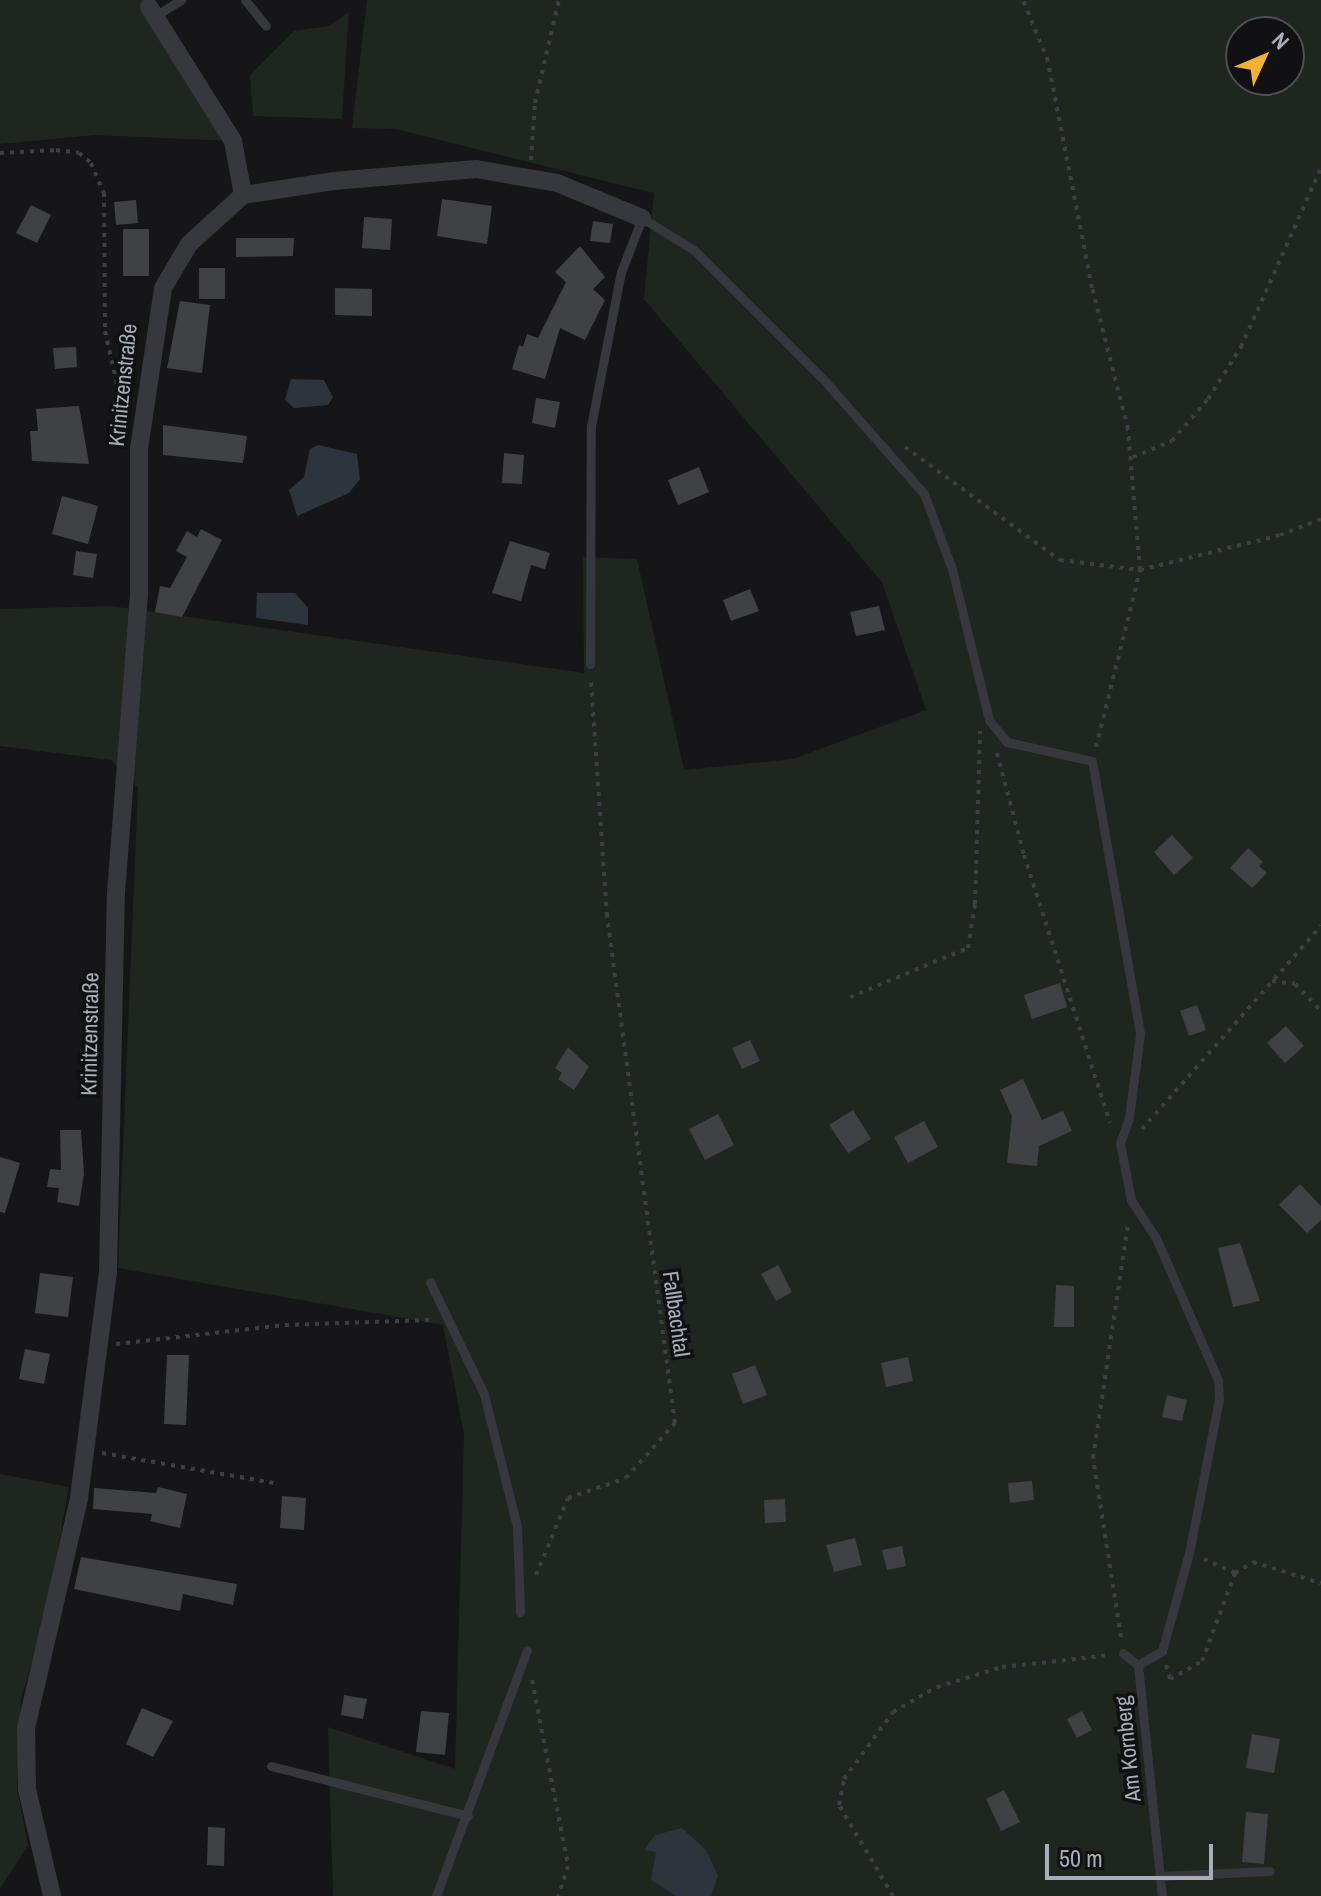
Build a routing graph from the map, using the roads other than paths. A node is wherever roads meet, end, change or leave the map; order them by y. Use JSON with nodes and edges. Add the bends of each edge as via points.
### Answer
{"nodes":[{"id":1,"x":181,"y":0,"type":"edge"},
{"id":2,"x":245,"y":0,"type":"edge"},
{"id":3,"x":149,"y":8,"type":"edge"},
{"id":4,"x":266,"y":26,"type":"dead end"},
{"id":5,"x":243,"y":195,"type":"junction"},
{"id":6,"x":642,"y":218,"type":"junction"},
{"id":7,"x":590,"y":664,"type":"road end"},
{"id":8,"x":430,"y":1282,"type":"dead end"},
{"id":9,"x":520,"y":1612,"type":"road end"},
{"id":10,"x":527,"y":1650,"type":"road end"},
{"id":11,"x":1123,"y":1653,"type":"road end"},
{"id":12,"x":1138,"y":1665,"type":"junction"},
{"id":13,"x":271,"y":1766,"type":"dead end"},
{"id":14,"x":468,"y":1816,"type":"junction"},
{"id":15,"x":1270,"y":1871,"type":"dead end"},
{"id":16,"x":1160,"y":1876,"type":"junction"},
{"id":17,"x":52,"y":1896,"type":"edge"},
{"id":18,"x":436,"y":1896,"type":"edge"},
{"id":19,"x":1162,"y":1896,"type":"edge"}],
"edges":[{"from":1,"to":3,"type":"lane"},
{"from":2,"to":4,"type":"lane"},
{"from":3,"to":5,"type":"street","via":[[233,141]]},
{"from":5,"to":6,"type":"street","via":[[367,176],[476,169],[557,183]]},
{"from":5,"to":17,"type":"street","name":"Krinitzenstraße","via":[[189,244],[163,288],[155,314],[139,449],[139,592],[116,893],[108,1271],[65,1569],[26,1728],[27,1789]]},
{"from":6,"to":7,"type":"lane","via":[[621,272],[591,426]]},
{"from":6,"to":12,"type":"lane","via":[[694,250],[824,380],[924,494],[952,569],[988,715],[1007,742],[1092,761],[1140,1034],[1129,1118],[1120,1143],[1131,1200],[1156,1238],[1218,1380],[1219,1399],[1189,1553],[1162,1651]]},
{"from":8,"to":9,"type":"lane","via":[[484,1394],[517,1526]]},
{"from":10,"to":14,"type":"lane"},
{"from":11,"to":12,"type":"lane","name":"Am Kornberg"},
{"from":12,"to":16,"type":"lane","name":"Am Kornberg"},
{"from":13,"to":14,"type":"lane"},
{"from":14,"to":18,"type":"lane"},
{"from":15,"to":16,"type":"lane"},
{"from":16,"to":19,"type":"lane","name":"Am Kornberg"}]}
